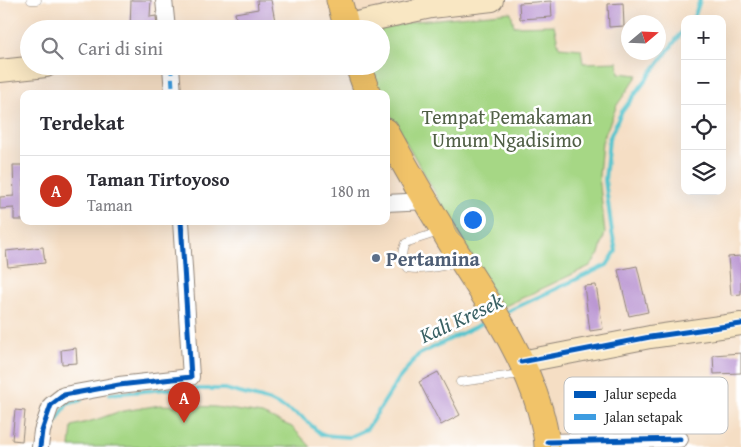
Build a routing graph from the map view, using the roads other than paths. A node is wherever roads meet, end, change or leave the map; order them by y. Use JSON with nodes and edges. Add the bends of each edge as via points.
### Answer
{"nodes":[{"id":1,"x":32,"y":0,"type":"edge"},
{"id":2,"x":37,"y":0,"type":"edge"},
{"id":3,"x":164,"y":0,"type":"edge"},
{"id":4,"x":339,"y":0,"type":"edge"},
{"id":5,"x":492,"y":0,"type":"edge"},
{"id":6,"x":166,"y":20,"type":"edge"},
{"id":7,"x":344,"y":20,"type":"edge"},
{"id":8,"x":370,"y":20,"type":"edge"},
{"id":9,"x":20,"y":69,"type":"edge"},
{"id":10,"x":0,"y":71,"type":"edge"},
{"id":11,"x":172,"y":75,"type":"edge"},
{"id":12,"x":361,"y":75,"type":"edge"},
{"id":13,"x":173,"y":90,"type":"edge"},
{"id":14,"x":367,"y":90,"type":"edge"},
{"id":15,"x":390,"y":138,"type":"edge"},
{"id":16,"x":427,"y":201,"type":"junction"},
{"id":17,"x":390,"y":203,"type":"edge"},
{"id":18,"x":181,"y":225,"type":"edge"},
{"id":19,"x":443,"y":230,"type":"junction"},
{"id":20,"x":463,"y":262,"type":"junction"},
{"id":21,"x":741,"y":324,"type":"edge"},
{"id":22,"x":524,"y":368,"type":"junction"},
{"id":23,"x":460,"y":382,"type":"dead end"},
{"id":24,"x":680,"y":439,"type":"dead end"},
{"id":25,"x":547,"y":445,"type":"edge"},
{"id":26,"x":40,"y":447,"type":"edge"}],
"edges":[{"from":1,"to":2,"type":"lane"},
{"from":3,"to":6,"type":"street"},
{"from":4,"to":7,"type":"main road"},
{"from":5,"to":8,"type":"street","via":[[431,7]]},
{"from":9,"to":10,"type":"street"},
{"from":11,"to":13,"type":"street"},
{"from":12,"to":14,"type":"main road"},
{"from":15,"to":16,"type":"main road"},
{"from":16,"to":17,"type":"street"},
{"from":16,"to":19,"type":"main road"},
{"from":18,"to":26,"type":"street","via":[[191,377],[64,395],[51,405]]},
{"from":19,"to":20,"type":"main road"},
{"from":19,"to":20,"type":"lane","via":[[405,243],[401,253],[407,268],[416,270]]},
{"from":20,"to":22,"type":"main road"},
{"from":21,"to":22,"type":"street","via":[[650,337]]},
{"from":22,"to":23,"type":"lane"},
{"from":22,"to":25,"type":"main road","via":[[535,393]]},
{"from":24,"to":25,"type":"street"}]}
